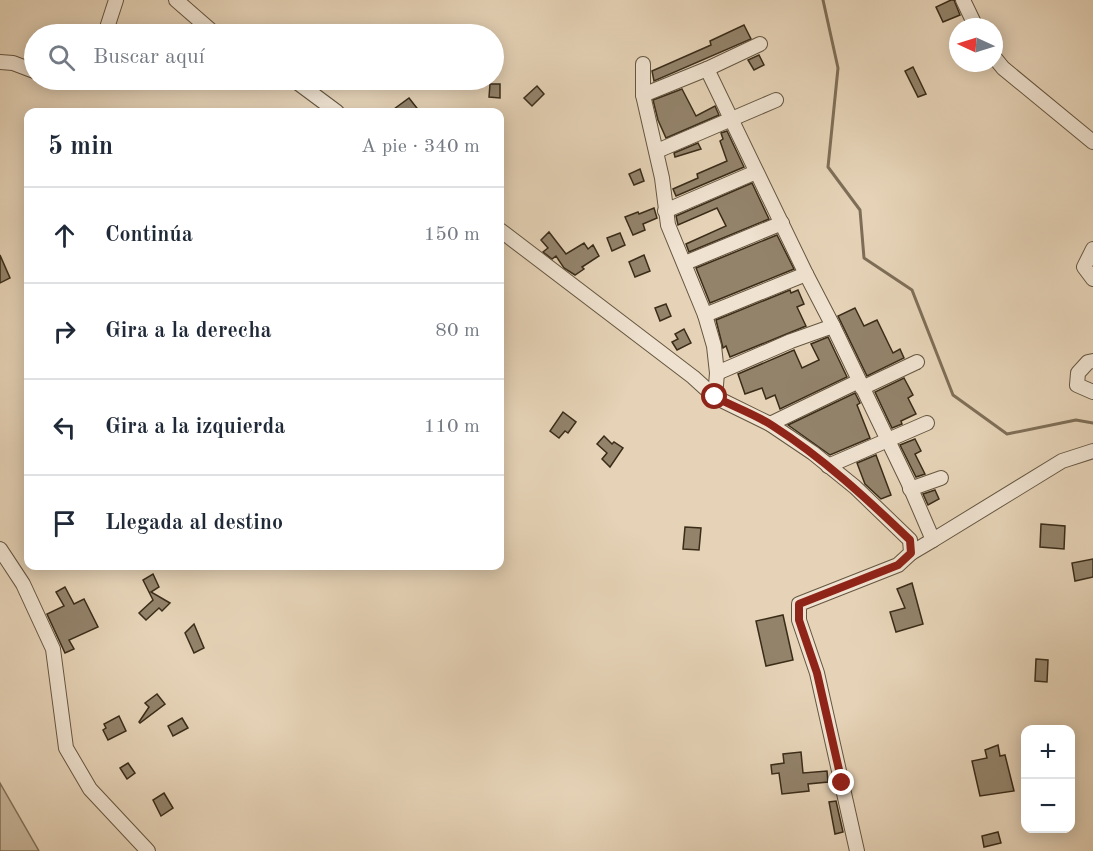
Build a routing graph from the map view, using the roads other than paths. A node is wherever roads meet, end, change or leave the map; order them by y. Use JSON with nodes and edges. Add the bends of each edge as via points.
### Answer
{"nodes":[{"id":1,"x":116,"y":0,"type":"edge"},
{"id":2,"x":176,"y":0,"type":"edge"},
{"id":3,"x":963,"y":0,"type":"edge"},
{"id":4,"x":972,"y":18,"type":"edge"},
{"id":5,"x":108,"y":24,"type":"edge"},
{"id":6,"x":204,"y":24,"type":"edge"},
{"id":7,"x":760,"y":44,"type":"dead end"},
{"id":8,"x":0,"y":62,"type":"edge"},
{"id":9,"x":643,"y":64,"type":"dead end"},
{"id":10,"x":24,"y":67,"type":"edge"},
{"id":11,"x":1003,"y":68,"type":"edge"},
{"id":12,"x":707,"y":69,"type":"junction"},
{"id":13,"x":307,"y":90,"type":"edge"},
{"id":14,"x":643,"y":95,"type":"junction"},
{"id":15,"x":776,"y":100,"type":"dead end"},
{"id":16,"x":332,"y":108,"type":"edge"},
{"id":17,"x":730,"y":120,"type":"junction"},
{"id":18,"x":1093,"y":142,"type":"edge"},
{"id":19,"x":657,"y":151,"type":"junction"},
{"id":20,"x":756,"y":172,"type":"junction"},
{"id":21,"x":665,"y":211,"type":"junction"},
{"id":22,"x":782,"y":224,"type":"junction"},
{"id":23,"x":504,"y":233,"type":"edge"},
{"id":24,"x":1093,"y":249,"type":"edge"},
{"id":25,"x":685,"y":263,"type":"junction"},
{"id":26,"x":806,"y":274,"type":"junction"},
{"id":27,"x":1093,"y":279,"type":"edge"},
{"id":28,"x":705,"y":315,"type":"junction"},
{"id":29,"x":833,"y":326,"type":"junction"},
{"id":30,"x":1093,"y":361,"type":"edge"},
{"id":31,"x":917,"y":362,"type":"dead end"},
{"id":32,"x":717,"y":373,"type":"junction"},
{"id":33,"x":861,"y":385,"type":"junction"},
{"id":34,"x":1093,"y":392,"type":"edge"},
{"id":35,"x":715,"y":397,"type":"junction"},
{"id":36,"x":927,"y":423,"type":"dead end"},
{"id":37,"x":770,"y":424,"type":"junction"},
{"id":38,"x":886,"y":439,"type":"junction"},
{"id":39,"x":1093,"y":451,"type":"edge"},
{"id":40,"x":828,"y":466,"type":"junction"},
{"id":41,"x":941,"y":478,"type":"dead end"},
{"id":42,"x":910,"y":489,"type":"junction"},
{"id":43,"x":933,"y":540,"type":"junction"},
{"id":44,"x":0,"y":549,"type":"edge"},
{"id":45,"x":911,"y":553,"type":"junction"},
{"id":46,"x":148,"y":851,"type":"edge"},
{"id":47,"x":857,"y":851,"type":"edge"}],
"edges":[{"from":1,"to":5,"type":"street"},
{"from":2,"to":6,"type":"street"},
{"from":3,"to":4,"type":"street"},
{"from":7,"to":12,"type":"street"},
{"from":8,"to":10,"type":"street"},
{"from":9,"to":14,"type":"street"},
{"from":11,"to":18,"type":"street"},
{"from":12,"to":14,"type":"street"},
{"from":12,"to":17,"type":"street"},
{"from":13,"to":16,"type":"street"},
{"from":14,"to":19,"type":"street"},
{"from":15,"to":17,"type":"street"},
{"from":17,"to":19,"type":"street"},
{"from":17,"to":20,"type":"street"},
{"from":19,"to":21,"type":"street"},
{"from":20,"to":21,"type":"street"},
{"from":20,"to":22,"type":"street"},
{"from":21,"to":25,"type":"street","via":[[672,238]]},
{"from":22,"to":25,"type":"street"},
{"from":22,"to":26,"type":"street"},
{"from":23,"to":35,"type":"street"},
{"from":24,"to":27,"type":"street","via":[[1084,267]]},
{"from":25,"to":28,"type":"street"},
{"from":26,"to":28,"type":"street"},
{"from":26,"to":29,"type":"street"},
{"from":28,"to":32,"type":"street"},
{"from":29,"to":32,"type":"street"},
{"from":29,"to":33,"type":"street"},
{"from":30,"to":34,"type":"street","via":[[1078,373],[1077,385]]},
{"from":31,"to":33,"type":"street"},
{"from":32,"to":35,"type":"street"},
{"from":33,"to":37,"type":"street"},
{"from":33,"to":38,"type":"street"},
{"from":35,"to":37,"type":"street"},
{"from":36,"to":38,"type":"street"},
{"from":37,"to":40,"type":"street"},
{"from":38,"to":40,"type":"street"},
{"from":38,"to":42,"type":"street"},
{"from":39,"to":43,"type":"street","via":[[1062,461]]},
{"from":40,"to":45,"type":"street","via":[[910,540]]},
{"from":41,"to":42,"type":"street"},
{"from":42,"to":43,"type":"street"},
{"from":43,"to":45,"type":"street"},
{"from":44,"to":46,"type":"street","via":[[23,584],[53,649],[66,748],[90,789]]},
{"from":45,"to":47,"type":"street","via":[[898,565],[799,604],[799,620],[817,673]]}]}
